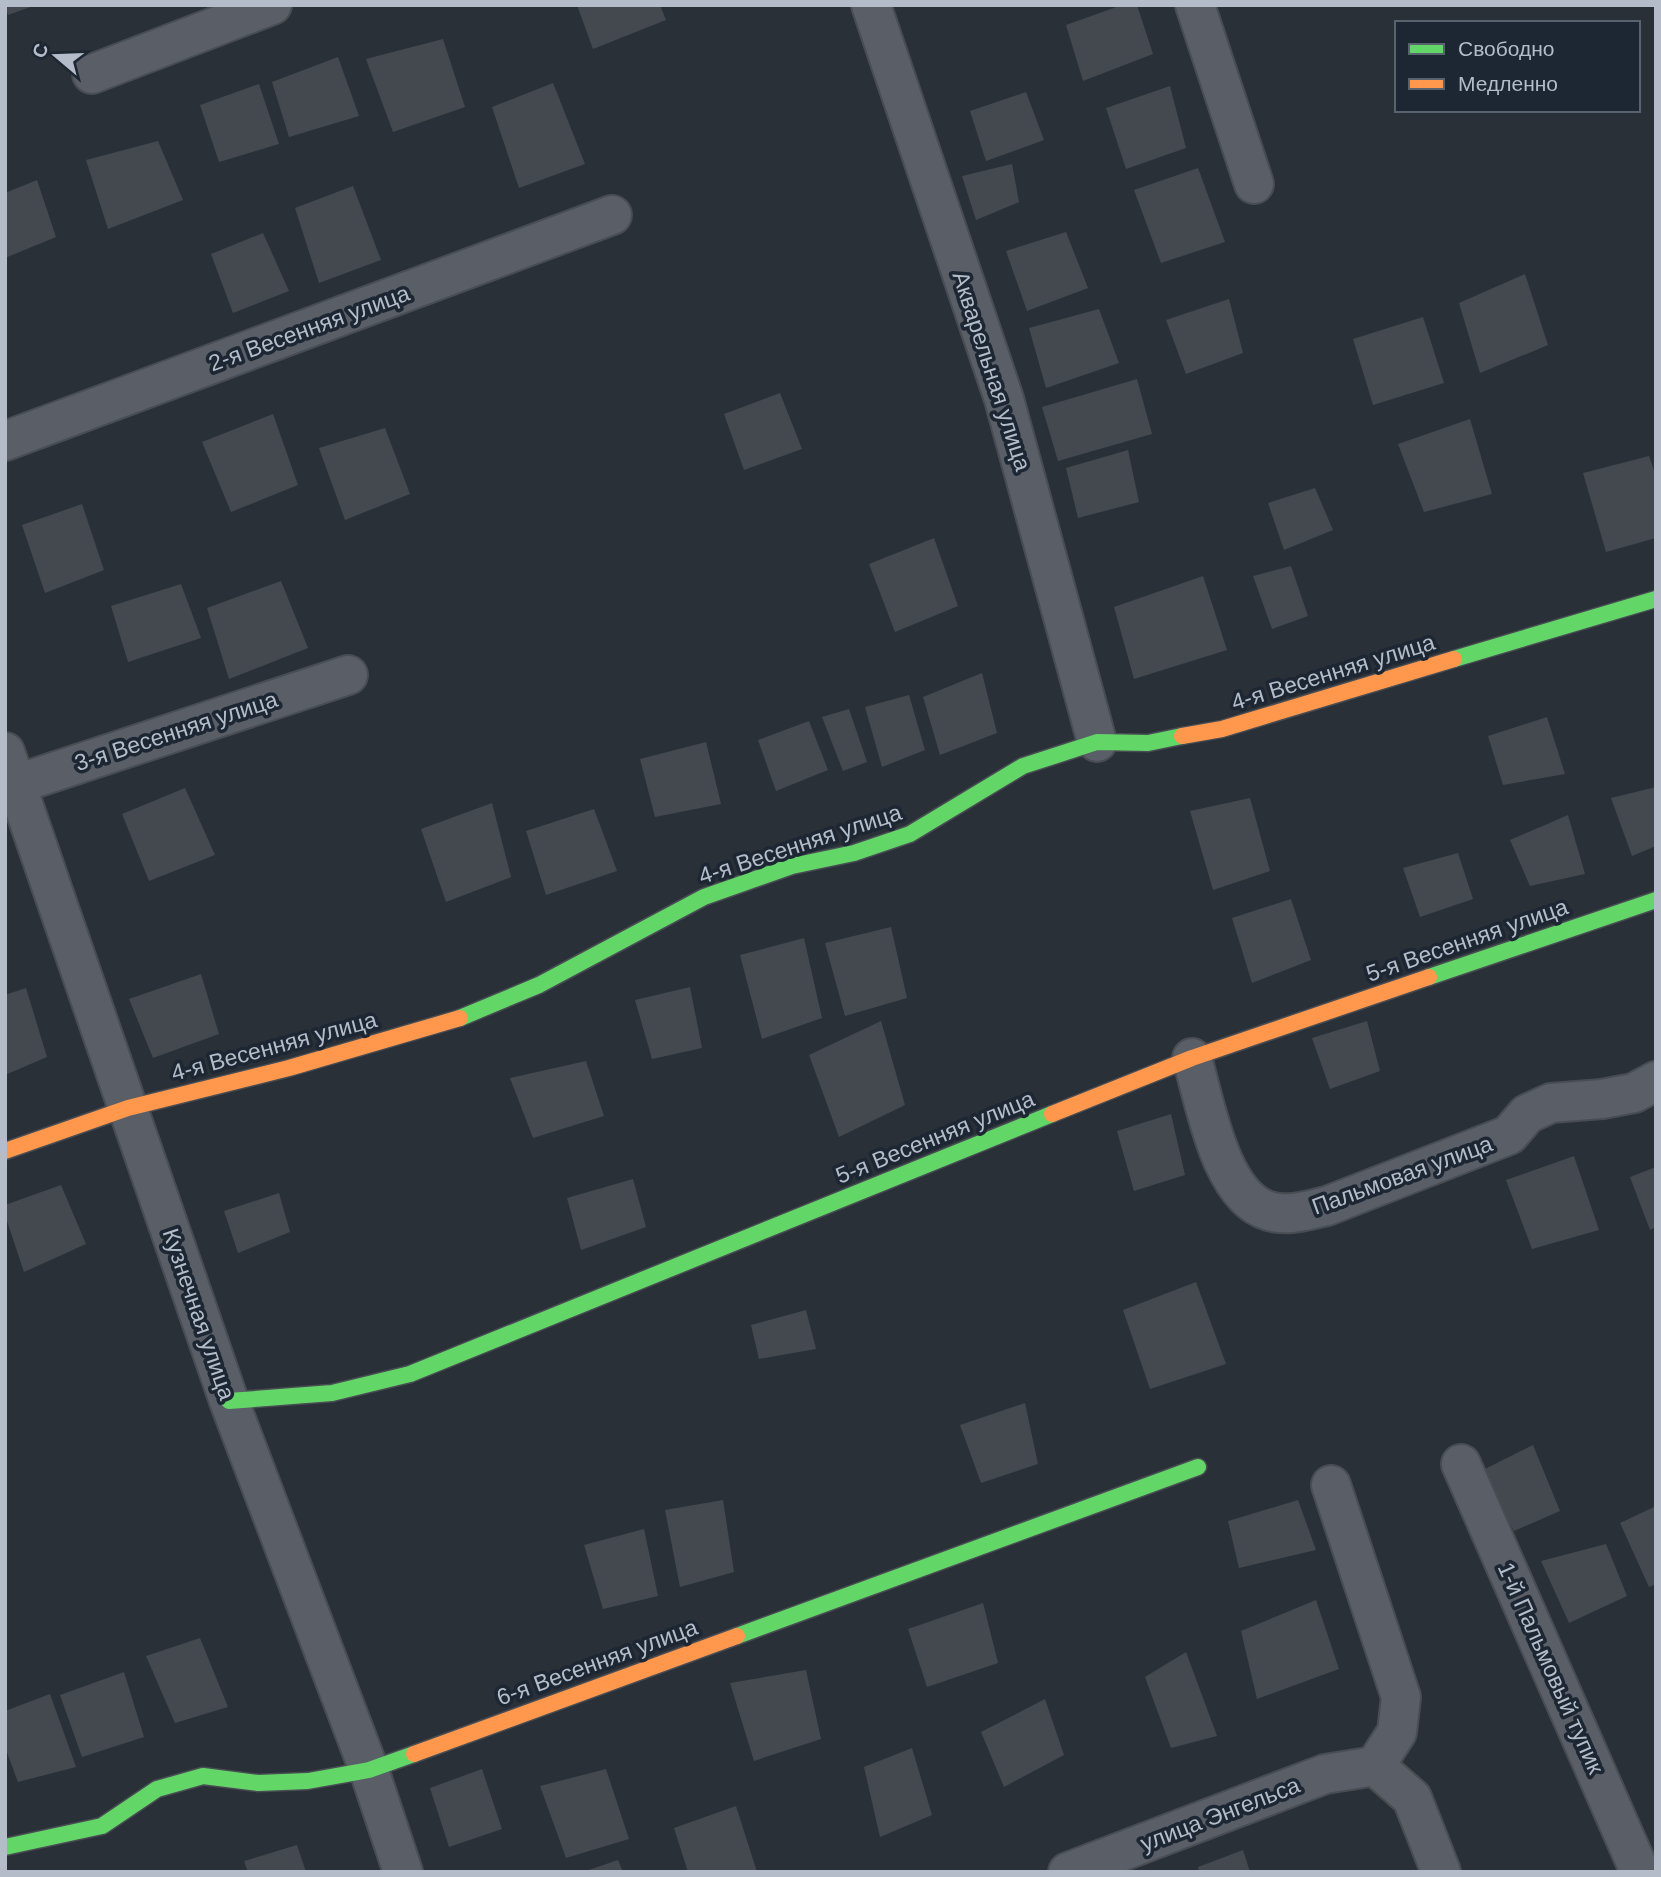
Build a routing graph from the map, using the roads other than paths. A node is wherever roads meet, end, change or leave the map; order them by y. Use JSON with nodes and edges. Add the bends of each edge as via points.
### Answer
{"nodes":[{"id":1,"x":272,"y":5,"type":"edge"},
{"id":2,"x":871,"y":5,"type":"edge"},
{"id":3,"x":1195,"y":5,"type":"edge"},
{"id":4,"x":92,"y":74,"type":"dead end"},
{"id":5,"x":1254,"y":184,"type":"dead end"},
{"id":6,"x":612,"y":215,"type":"dead end"},
{"id":7,"x":5,"y":441,"type":"edge"},
{"id":8,"x":1656,"y":599,"type":"edge"},
{"id":9,"x":348,"y":675,"type":"dead end"},
{"id":10,"x":1097,"y":742,"type":"junction"},
{"id":11,"x":9,"y":775,"type":"edge"},
{"id":12,"x":1656,"y":900,"type":"edge"},
{"id":13,"x":1192,"y":1058,"type":"junction"},
{"id":14,"x":1656,"y":1082,"type":"edge"},
{"id":15,"x":128,"y":1108,"type":"junction"},
{"id":16,"x":5,"y":1151,"type":"edge"},
{"id":17,"x":229,"y":1401,"type":"junction"},
{"id":18,"x":1461,"y":1464,"type":"dead end"},
{"id":19,"x":1198,"y":1467,"type":"dead end"},
{"id":20,"x":1331,"y":1486,"type":"dead end"},
{"id":21,"x":1375,"y":1766,"type":"junction"},
{"id":22,"x":369,"y":1770,"type":"junction"},
{"id":23,"x":5,"y":1847,"type":"edge"},
{"id":24,"x":403,"y":1872,"type":"edge"},
{"id":25,"x":1068,"y":1872,"type":"edge"},
{"id":26,"x":1441,"y":1872,"type":"edge"},
{"id":27,"x":1640,"y":1872,"type":"edge"}],
"edges":[{"from":1,"to":4,"type":"street"},
{"from":2,"to":10,"type":"street","name":"Акварельная улица","via":[[1004,399]]},
{"from":3,"to":5,"type":"street"},
{"from":6,"to":7,"type":"street","name":"2-я Весенняя улица"},
{"from":8,"to":10,"type":"street","name":"4-я Весенняя улица","via":[[1222,729],[1148,743]]},
{"from":9,"to":11,"type":"street","name":"3-я Весенняя улица"},
{"from":10,"to":15,"type":"street","name":"4-я Весенняя улица","via":[[1023,766],[910,834],[792,866],[704,897],[539,985],[471,1014],[289,1068]]},
{"from":11,"to":15,"type":"street","name":"Кузнечная улица"},
{"from":12,"to":13,"type":"street","name":"5-я Весенняя улица"},
{"from":13,"to":14,"type":"street","name":"Пальмовая улица","via":[[1227,1170],[1240,1194],[1268,1211],[1299,1213],[1509,1135],[1527,1114],[1551,1103],[1602,1100]]},
{"from":13,"to":17,"type":"street","name":"5-я Весенняя улица","via":[[410,1374],[332,1393]]},
{"from":15,"to":16,"type":"street","name":"4-я Весенняя улица"},
{"from":15,"to":17,"type":"street","name":"Кузнечная улица"},
{"from":17,"to":22,"type":"street","name":"Кузнечная улица"},
{"from":18,"to":27,"type":"street","name":"1-й Пальмовый тупик"},
{"from":19,"to":22,"type":"street","name":"6-я Весенняя улица"},
{"from":20,"to":21,"type":"street","via":[[1401,1697],[1397,1732]]},
{"from":21,"to":25,"type":"street","name":"улица Энгельса","via":[[1325,1774]]},
{"from":21,"to":26,"type":"street","via":[[1412,1798]]},
{"from":22,"to":23,"type":"street","name":"6-я Весенняя улица","via":[[308,1781],[258,1783],[203,1776],[157,1789],[102,1826]]},
{"from":22,"to":24,"type":"street","name":"Кузнечная улица"}]}
